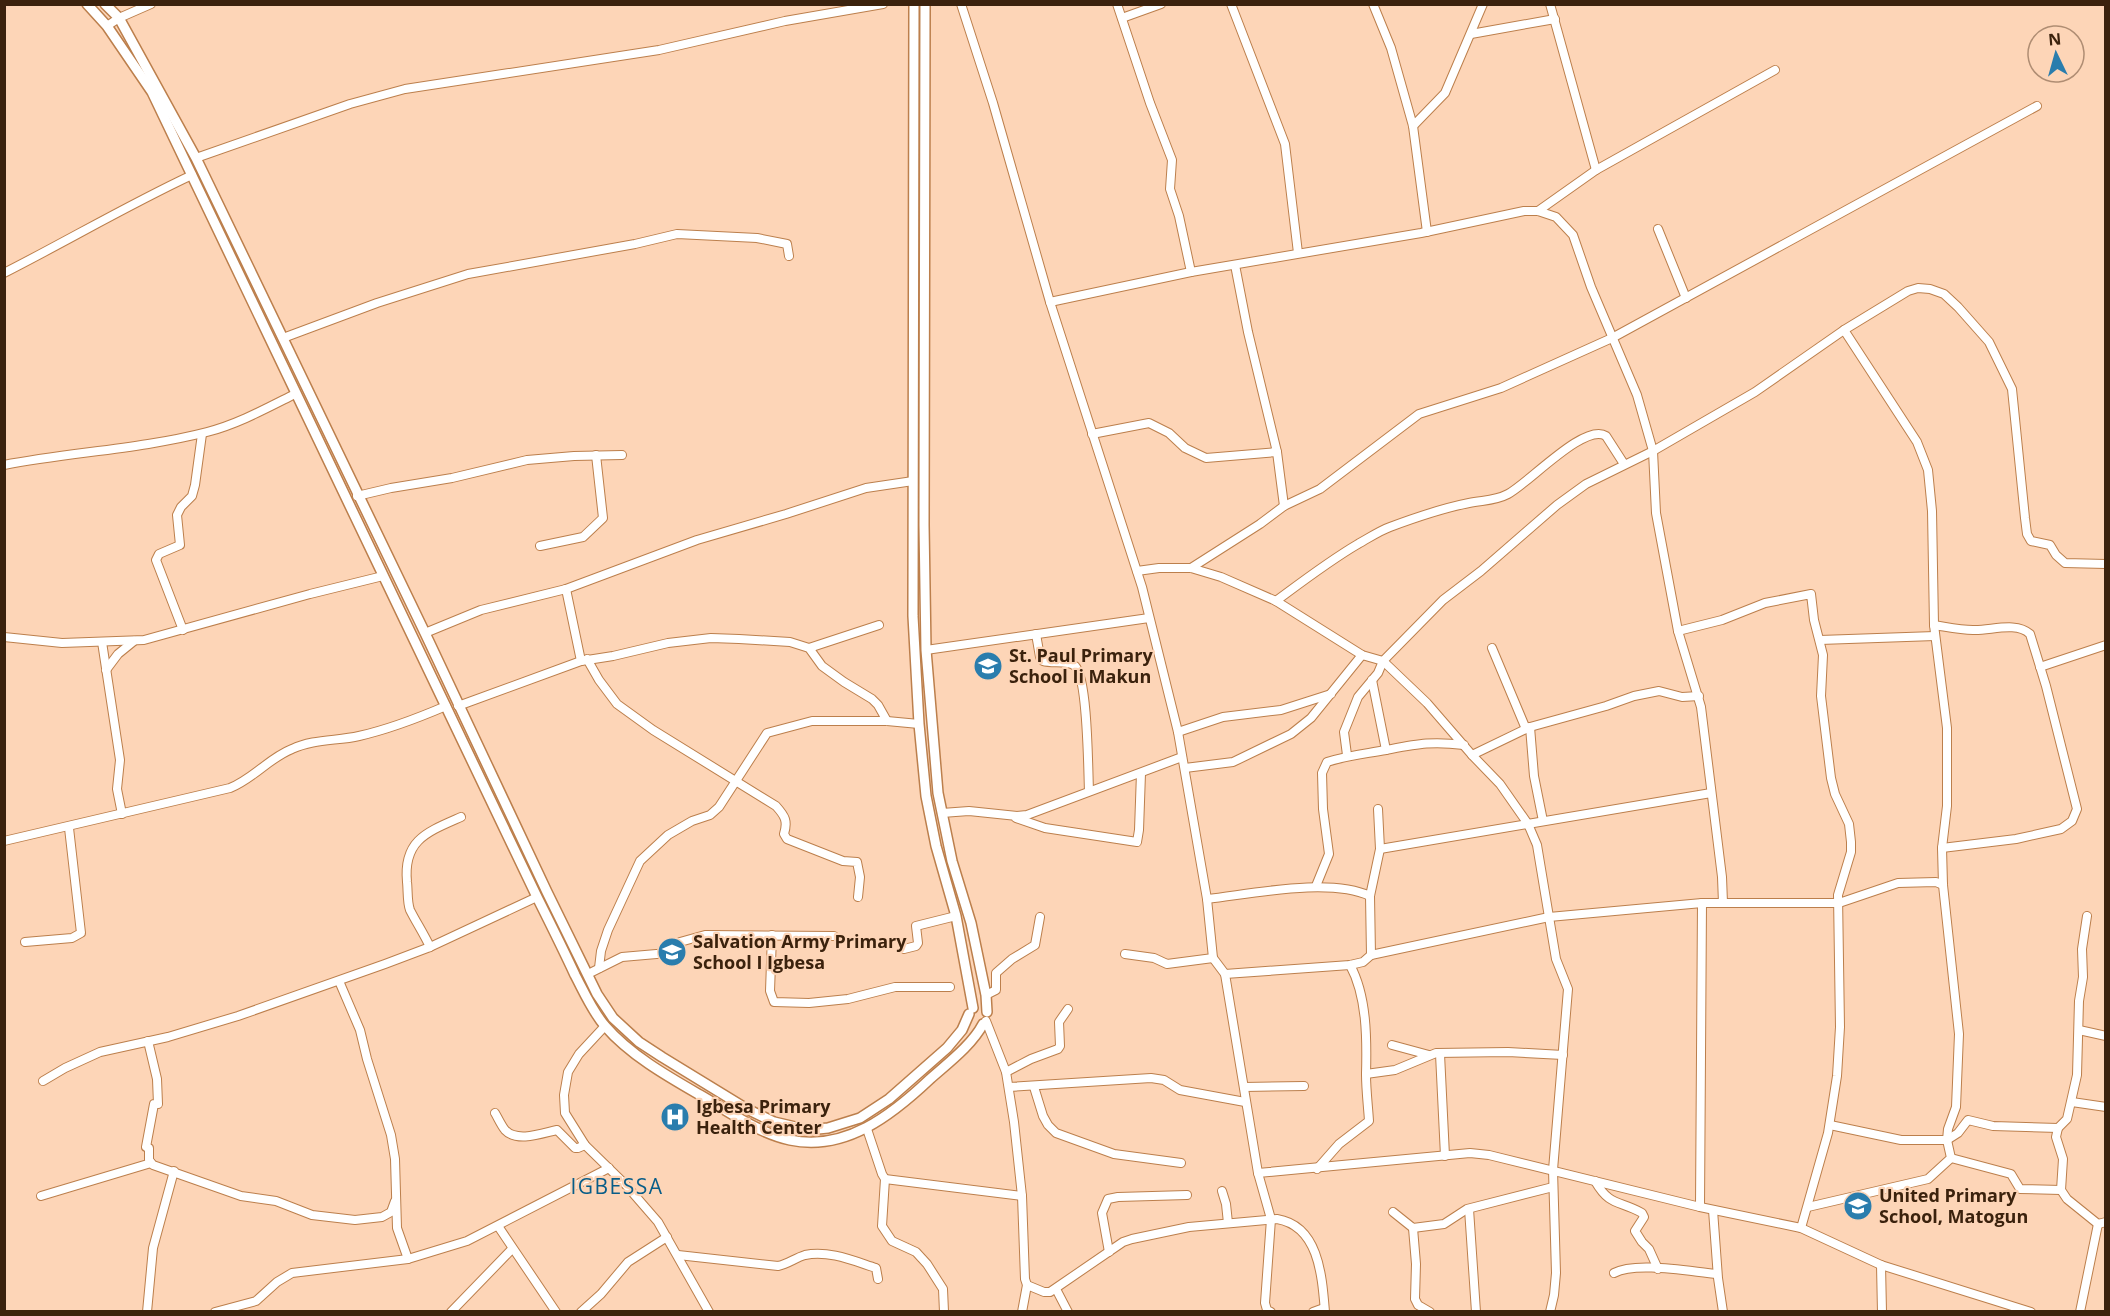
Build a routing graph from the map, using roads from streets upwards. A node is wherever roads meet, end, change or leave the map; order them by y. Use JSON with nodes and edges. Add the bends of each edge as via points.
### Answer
{"nodes":[{"id":1,"x":87,"y":4,"type":"edge"},
{"id":2,"x":105,"y":4,"type":"edge"},
{"id":3,"x":151,"y":4,"type":"edge"},
{"id":4,"x":883,"y":4,"type":"edge"},
{"id":5,"x":914,"y":4,"type":"edge"},
{"id":6,"x":925,"y":4,"type":"edge"},
{"id":7,"x":961,"y":4,"type":"edge"},
{"id":8,"x":1117,"y":4,"type":"edge"},
{"id":9,"x":1161,"y":4,"type":"edge"},
{"id":10,"x":1232,"y":4,"type":"edge"},
{"id":11,"x":1373,"y":4,"type":"edge"},
{"id":12,"x":1483,"y":4,"type":"edge"},
{"id":13,"x":1550,"y":4,"type":"edge"},
{"id":14,"x":118,"y":18,"type":"junction"},
{"id":15,"x":1122,"y":18,"type":"junction"},
{"id":16,"x":1555,"y":19,"type":"junction"},
{"id":17,"x":107,"y":26,"type":"junction"},
{"id":18,"x":1471,"y":34,"type":"junction"},
{"id":19,"x":1775,"y":70,"type":"dead end"},
{"id":20,"x":2037,"y":106,"type":"dead end"},
{"id":21,"x":1413,"y":126,"type":"junction"},
{"id":22,"x":196,"y":158,"type":"junction"},
{"id":23,"x":1596,"y":170,"type":"junction"},
{"id":24,"x":192,"y":175,"type":"junction"},
{"id":25,"x":1538,"y":211,"type":"junction"},
{"id":26,"x":1658,"y":229,"type":"dead end"},
{"id":27,"x":1427,"y":232,"type":"junction"},
{"id":28,"x":1298,"y":253,"type":"junction"},
{"id":29,"x":789,"y":256,"type":"dead end"},
{"id":30,"x":1235,"y":265,"type":"junction"},
{"id":31,"x":1191,"y":272,"type":"junction"},
{"id":32,"x":4,"y":273,"type":"edge"},
{"id":33,"x":1686,"y":298,"type":"junction"},
{"id":34,"x":1050,"y":302,"type":"junction"},
{"id":35,"x":1844,"y":330,"type":"junction"},
{"id":36,"x":283,"y":338,"type":"junction"},
{"id":37,"x":1612,"y":338,"type":"junction"},
{"id":38,"x":295,"y":394,"type":"junction"},
{"id":39,"x":202,"y":434,"type":"junction"},
{"id":40,"x":1092,"y":434,"type":"junction"},
{"id":41,"x":1653,"y":451,"type":"junction"},
{"id":42,"x":1277,"y":452,"type":"junction"},
{"id":43,"x":596,"y":455,"type":"junction"},
{"id":44,"x":622,"y":455,"type":"dead end"},
{"id":45,"x":1624,"y":464,"type":"junction"},
{"id":46,"x":4,"y":465,"type":"edge"},
{"id":47,"x":912,"y":481,"type":"junction"},
{"id":48,"x":357,"y":496,"type":"junction"},
{"id":49,"x":1284,"y":506,"type":"junction"},
{"id":50,"x":540,"y":546,"type":"dead end"},
{"id":51,"x":2106,"y":564,"type":"edge"},
{"id":52,"x":1191,"y":568,"type":"junction"},
{"id":53,"x":1137,"y":571,"type":"junction"},
{"id":54,"x":383,"y":576,"type":"junction"},
{"id":55,"x":566,"y":589,"type":"junction"},
{"id":56,"x":1276,"y":601,"type":"junction"},
{"id":57,"x":1149,"y":618,"type":"junction"},
{"id":58,"x":1934,"y":625,"type":"junction"},
{"id":59,"x":879,"y":626,"type":"dead end"},
{"id":60,"x":183,"y":630,"type":"junction"},
{"id":61,"x":1678,"y":632,"type":"junction"},
{"id":62,"x":425,"y":633,"type":"junction"},
{"id":63,"x":1036,"y":634,"type":"junction"},
{"id":64,"x":1935,"y":636,"type":"junction"},
{"id":65,"x":4,"y":637,"type":"edge"},
{"id":66,"x":135,"y":640,"type":"junction"},
{"id":67,"x":1820,"y":640,"type":"junction"},
{"id":68,"x":102,"y":642,"type":"junction"},
{"id":69,"x":2106,"y":645,"type":"edge"},
{"id":70,"x":809,"y":648,"type":"junction"},
{"id":71,"x":1492,"y":648,"type":"dead end"},
{"id":72,"x":926,"y":650,"type":"junction"},
{"id":73,"x":1362,"y":655,"type":"junction"},
{"id":74,"x":584,"y":660,"type":"junction"},
{"id":75,"x":1383,"y":661,"type":"junction"},
{"id":76,"x":2040,"y":667,"type":"junction"},
{"id":77,"x":106,"y":670,"type":"junction"},
{"id":78,"x":1372,"y":680,"type":"junction"},
{"id":79,"x":1332,"y":693,"type":"junction"},
{"id":80,"x":1699,"y":696,"type":"junction"},
{"id":81,"x":446,"y":706,"type":"junction"},
{"id":82,"x":458,"y":706,"type":"junction"},
{"id":83,"x":887,"y":721,"type":"junction"},
{"id":84,"x":919,"y":724,"type":"junction"},
{"id":85,"x":1528,"y":728,"type":"junction"},
{"id":86,"x":1178,"y":732,"type":"junction"},
{"id":87,"x":1464,"y":745,"type":"junction"},
{"id":88,"x":1386,"y":750,"type":"junction"},
{"id":89,"x":1347,"y":755,"type":"junction"},
{"id":90,"x":1472,"y":755,"type":"junction"},
{"id":91,"x":1182,"y":757,"type":"junction"},
{"id":92,"x":1185,"y":768,"type":"junction"},
{"id":93,"x":1141,"y":773,"type":"junction"},
{"id":94,"x":735,"y":782,"type":"junction"},
{"id":95,"x":1089,"y":791,"type":"junction"},
{"id":96,"x":1711,"y":793,"type":"junction"},
{"id":97,"x":1378,"y":809,"type":"dead end"},
{"id":98,"x":942,"y":813,"type":"junction"},
{"id":99,"x":122,"y":814,"type":"junction"},
{"id":100,"x":1017,"y":816,"type":"junction"},
{"id":101,"x":461,"y":817,"type":"dead end"},
{"id":102,"x":1543,"y":821,"type":"junction"},
{"id":103,"x":1528,"y":824,"type":"junction"},
{"id":104,"x":69,"y":828,"type":"junction"},
{"id":105,"x":4,"y":841,"type":"edge"},
{"id":106,"x":1942,"y":848,"type":"junction"},
{"id":107,"x":1380,"y":849,"type":"junction"},
{"id":108,"x":1943,"y":885,"type":"junction"},
{"id":109,"x":1316,"y":886,"type":"junction"},
{"id":110,"x":1370,"y":896,"type":"junction"},
{"id":111,"x":537,"y":897,"type":"junction"},
{"id":112,"x":858,"y":897,"type":"dead end"},
{"id":113,"x":1207,"y":899,"type":"junction"},
{"id":114,"x":1702,"y":903,"type":"junction"},
{"id":115,"x":1723,"y":903,"type":"junction"},
{"id":116,"x":1839,"y":903,"type":"junction"},
{"id":117,"x":956,"y":916,"type":"junction"},
{"id":118,"x":2087,"y":916,"type":"dead end"},
{"id":119,"x":1040,"y":917,"type":"dead end"},
{"id":120,"x":1549,"y":917,"type":"junction"},
{"id":121,"x":772,"y":935,"type":"junction"},
{"id":122,"x":834,"y":936,"type":"dead end"},
{"id":123,"x":25,"y":942,"type":"dead end"},
{"id":124,"x":430,"y":947,"type":"junction"},
{"id":125,"x":904,"y":949,"type":"dead end"},
{"id":126,"x":1125,"y":954,"type":"dead end"},
{"id":127,"x":1371,"y":955,"type":"junction"},
{"id":128,"x":1213,"y":958,"type":"junction"},
{"id":129,"x":1350,"y":965,"type":"junction"},
{"id":130,"x":599,"y":968,"type":"junction"},
{"id":131,"x":588,"y":974,"type":"junction"},
{"id":132,"x":1225,"y":974,"type":"junction"},
{"id":133,"x":339,"y":981,"type":"junction"},
{"id":134,"x":950,"y":987,"type":"dead end"},
{"id":135,"x":986,"y":995,"type":"junction"},
{"id":136,"x":1068,"y":1009,"type":"dead end"},
{"id":137,"x":971,"y":1011,"type":"junction"},
{"id":138,"x":986,"y":1019,"type":"junction"},
{"id":139,"x":605,"y":1026,"type":"junction"},
{"id":140,"x":2079,"y":1030,"type":"junction"},
{"id":141,"x":2106,"y":1036,"type":"edge"},
{"id":142,"x":148,"y":1041,"type":"junction"},
{"id":143,"x":1392,"y":1045,"type":"dead end"},
{"id":144,"x":1440,"y":1054,"type":"junction"},
{"id":145,"x":1429,"y":1055,"type":"junction"},
{"id":146,"x":1563,"y":1055,"type":"junction"},
{"id":147,"x":1006,"y":1072,"type":"junction"},
{"id":148,"x":1366,"y":1074,"type":"junction"},
{"id":149,"x":43,"y":1081,"type":"dead end"},
{"id":150,"x":1304,"y":1086,"type":"dead end"},
{"id":151,"x":1009,"y":1087,"type":"junction"},
{"id":152,"x":1034,"y":1087,"type":"junction"},
{"id":153,"x":1244,"y":1087,"type":"junction"},
{"id":154,"x":1245,"y":1102,"type":"junction"},
{"id":155,"x":2072,"y":1102,"type":"junction"},
{"id":156,"x":2106,"y":1107,"type":"edge"},
{"id":157,"x":495,"y":1113,"type":"dead end"},
{"id":158,"x":1830,"y":1125,"type":"junction"},
{"id":159,"x":2058,"y":1128,"type":"junction"},
{"id":160,"x":867,"y":1129,"type":"junction"},
{"id":161,"x":1947,"y":1140,"type":"junction"},
{"id":162,"x":585,"y":1145,"type":"junction"},
{"id":163,"x":1446,"y":1156,"type":"junction"},
{"id":164,"x":1951,"y":1158,"type":"junction"},
{"id":165,"x":151,"y":1162,"type":"junction"},
{"id":166,"x":1181,"y":1163,"type":"dead end"},
{"id":167,"x":609,"y":1168,"type":"junction"},
{"id":168,"x":1317,"y":1169,"type":"junction"},
{"id":169,"x":1553,"y":1170,"type":"junction"},
{"id":170,"x":174,"y":1171,"type":"junction"},
{"id":171,"x":1258,"y":1173,"type":"junction"},
{"id":172,"x":885,"y":1179,"type":"junction"},
{"id":173,"x":1595,"y":1180,"type":"junction"},
{"id":174,"x":1553,"y":1187,"type":"junction"},
{"id":175,"x":2061,"y":1190,"type":"junction"},
{"id":176,"x":1222,"y":1191,"type":"dead end"},
{"id":177,"x":1187,"y":1195,"type":"dead end"},
{"id":178,"x":41,"y":1196,"type":"dead end"},
{"id":179,"x":1022,"y":1196,"type":"junction"},
{"id":180,"x":396,"y":1201,"type":"junction"},
{"id":181,"x":1700,"y":1207,"type":"junction"},
{"id":182,"x":1808,"y":1207,"type":"junction"},
{"id":183,"x":1468,"y":1209,"type":"junction"},
{"id":184,"x":1713,"y":1210,"type":"junction"},
{"id":185,"x":1393,"y":1212,"type":"dead end"},
{"id":186,"x":1270,"y":1219,"type":"junction"},
{"id":187,"x":1228,"y":1223,"type":"junction"},
{"id":188,"x":2102,"y":1223,"type":"edge"},
{"id":189,"x":498,"y":1226,"type":"junction"},
{"id":190,"x":1413,"y":1228,"type":"junction"},
{"id":191,"x":1802,"y":1228,"type":"junction"},
{"id":192,"x":667,"y":1237,"type":"junction"},
{"id":193,"x":512,"y":1249,"type":"junction"},
{"id":194,"x":1109,"y":1252,"type":"junction"},
{"id":195,"x":678,"y":1255,"type":"junction"},
{"id":196,"x":408,"y":1259,"type":"junction"},
{"id":197,"x":1881,"y":1265,"type":"junction"},
{"id":198,"x":1658,"y":1269,"type":"junction"},
{"id":199,"x":1614,"y":1273,"type":"dead end"},
{"id":200,"x":1718,"y":1274,"type":"junction"},
{"id":201,"x":878,"y":1279,"type":"dead end"},
{"id":202,"x":1027,"y":1285,"type":"junction"},
{"id":203,"x":1056,"y":1289,"type":"junction"},
{"id":204,"x":2015,"y":1309,"type":"edge"},
{"id":205,"x":1325,"y":1310,"type":"edge"},
{"id":206,"x":147,"y":1311,"type":"edge"},
{"id":207,"x":215,"y":1311,"type":"edge"},
{"id":208,"x":451,"y":1311,"type":"edge"},
{"id":209,"x":556,"y":1311,"type":"edge"},
{"id":210,"x":581,"y":1311,"type":"edge"},
{"id":211,"x":710,"y":1311,"type":"edge"},
{"id":212,"x":944,"y":1311,"type":"edge"},
{"id":213,"x":1022,"y":1311,"type":"edge"},
{"id":214,"x":1068,"y":1311,"type":"edge"},
{"id":215,"x":1267,"y":1311,"type":"edge"},
{"id":216,"x":1313,"y":1311,"type":"edge"},
{"id":217,"x":1430,"y":1311,"type":"edge"},
{"id":218,"x":1476,"y":1311,"type":"edge"},
{"id":219,"x":1550,"y":1311,"type":"edge"},
{"id":220,"x":1723,"y":1311,"type":"edge"},
{"id":221,"x":1882,"y":1311,"type":"edge"},
{"id":222,"x":2031,"y":1311,"type":"edge"},
{"id":223,"x":2080,"y":1311,"type":"edge"}],
"edges":[{"from":1,"to":17,"type":"street"},
{"from":2,"to":14,"type":"street"},
{"from":3,"to":14,"type":"street"},
{"from":4,"to":22,"type":"street","via":[[785,21],[659,50],[405,89]]},
{"from":5,"to":47,"type":"street"},
{"from":6,"to":72,"type":"street"},
{"from":7,"to":34,"type":"street"},
{"from":8,"to":15,"type":"street"},
{"from":9,"to":15,"type":"street"},
{"from":10,"to":28,"type":"street","via":[[1286,144]]},
{"from":11,"to":21,"type":"street","via":[[1391,48]]},
{"from":12,"to":18,"type":"street"},
{"from":13,"to":16,"type":"street"},
{"from":14,"to":17,"type":"street"},
{"from":14,"to":22,"type":"street"},
{"from":15,"to":31,"type":"street","via":[[1172,160],[1170,189]]},
{"from":16,"to":18,"type":"street"},
{"from":16,"to":23,"type":"street"},
{"from":17,"to":24,"type":"street","via":[[152,92]]},
{"from":18,"to":21,"type":"street","via":[[1445,93]]},
{"from":19,"to":23,"type":"street"},
{"from":20,"to":33,"type":"street"},
{"from":21,"to":27,"type":"street"},
{"from":22,"to":36,"type":"street"},
{"from":23,"to":25,"type":"street"},
{"from":24,"to":32,"type":"street"},
{"from":24,"to":38,"type":"street"},
{"from":25,"to":27,"type":"street"},
{"from":25,"to":37,"type":"street","via":[[1556,217],[1573,235]]},
{"from":26,"to":33,"type":"street"},
{"from":27,"to":28,"type":"street"},
{"from":28,"to":30,"type":"street"},
{"from":29,"to":36,"type":"street","via":[[788,244],[757,238],[677,234],[468,274]]},
{"from":30,"to":31,"type":"street"},
{"from":30,"to":42,"type":"street"},
{"from":31,"to":34,"type":"street"},
{"from":33,"to":37,"type":"street"},
{"from":34,"to":40,"type":"street"},
{"from":35,"to":41,"type":"street","via":[[1755,392]]},
{"from":35,"to":51,"type":"street","via":[[1918,288],[1944,294],[1958,306],[1989,342],[2012,389],[2027,534],[2031,541],[2050,546],[2065,563]]},
{"from":35,"to":58,"type":"street","via":[[1917,442],[1928,471]]},
{"from":36,"to":48,"type":"street"},
{"from":37,"to":41,"type":"street","via":[[1637,395]]},
{"from":37,"to":49,"type":"street","via":[[1501,388],[1419,414],[1320,489]]},
{"from":38,"to":39,"type":"street"},
{"from":38,"to":54,"type":"street"},
{"from":39,"to":46,"type":"street"},
{"from":39,"to":60,"type":"street","via":[[192,496],[177,515],[180,545],[159,554],[156,560]]},
{"from":40,"to":42,"type":"street","via":[[1149,423],[1206,458]]},
{"from":40,"to":53,"type":"street"},
{"from":41,"to":45,"type":"street"},
{"from":41,"to":61,"type":"street","via":[[1656,513]]},
{"from":42,"to":49,"type":"street"},
{"from":43,"to":44,"type":"street"},
{"from":43,"to":48,"type":"street","via":[[528,460]]},
{"from":43,"to":50,"type":"street","via":[[603,518],[583,537]]},
{"from":45,"to":56,"type":"street","via":[[1606,435],[1593,433],[1557,455],[1508,495],[1388,527],[1326,564]]},
{"from":45,"to":75,"type":"street","via":[[1557,505],[1443,600]]},
{"from":47,"to":55,"type":"street","via":[[866,488],[697,540]]},
{"from":47,"to":84,"type":"street"},
{"from":48,"to":62,"type":"street"},
{"from":49,"to":52,"type":"street"},
{"from":52,"to":53,"type":"street"},
{"from":52,"to":56,"type":"street"},
{"from":53,"to":57,"type":"street"},
{"from":54,"to":60,"type":"street"},
{"from":54,"to":81,"type":"street"},
{"from":55,"to":62,"type":"street","via":[[481,610]]},
{"from":55,"to":74,"type":"street"},
{"from":56,"to":73,"type":"street"},
{"from":57,"to":63,"type":"street"},
{"from":57,"to":86,"type":"street"},
{"from":58,"to":64,"type":"street"},
{"from":58,"to":76,"type":"street","via":[[1974,630],[2025,629]]},
{"from":59,"to":70,"type":"street"},
{"from":60,"to":66,"type":"street"},
{"from":61,"to":67,"type":"street","via":[[1771,602],[1811,594]]},
{"from":61,"to":80,"type":"street"},
{"from":62,"to":82,"type":"street"},
{"from":63,"to":72,"type":"street"},
{"from":63,"to":95,"type":"street","via":[[1043,661],[1071,664],[1078,671],[1086,718]]},
{"from":64,"to":67,"type":"street"},
{"from":64,"to":106,"type":"street","via":[[1947,728],[1947,806]]},
{"from":65,"to":68,"type":"street","via":[[62,643]]},
{"from":66,"to":68,"type":"street"},
{"from":66,"to":77,"type":"street"},
{"from":67,"to":116,"type":"street","via":[[1820,684],[1831,778],[1850,832],[1851,852]]},
{"from":68,"to":77,"type":"street"},
{"from":69,"to":76,"type":"street"},
{"from":70,"to":74,"type":"street","via":[[790,642],[711,638]]},
{"from":70,"to":83,"type":"street","via":[[822,666],[872,699]]},
{"from":71,"to":85,"type":"street"},
{"from":72,"to":98,"type":"street"},
{"from":73,"to":75,"type":"street"},
{"from":73,"to":79,"type":"street"},
{"from":74,"to":82,"type":"street"},
{"from":74,"to":94,"type":"street","via":[[617,704]]},
{"from":75,"to":78,"type":"street"},
{"from":75,"to":87,"type":"street"},
{"from":76,"to":106,"type":"street","via":[[2071,782],[2076,809],[2072,820],[2061,829],[2016,839]]},
{"from":77,"to":99,"type":"street","via":[[120,760],[117,789]]},
{"from":78,"to":88,"type":"street"},
{"from":78,"to":89,"type":"street","via":[[1358,697],[1344,732]]},
{"from":79,"to":86,"type":"street","via":[[1281,710],[1223,717]]},
{"from":79,"to":92,"type":"street","via":[[1291,734],[1233,762]]},
{"from":80,"to":85,"type":"street","via":[[1647,693]]},
{"from":80,"to":96,"type":"street"},
{"from":81,"to":99,"type":"street","via":[[381,730],[292,749],[230,788]]},
{"from":81,"to":111,"type":"street"},
{"from":82,"to":131,"type":"street"},
{"from":83,"to":84,"type":"street"},
{"from":83,"to":94,"type":"street","via":[[807,721],[767,733]]},
{"from":84,"to":117,"type":"street","via":[[926,796],[940,866]]},
{"from":85,"to":90,"type":"street"},
{"from":85,"to":102,"type":"street"},
{"from":86,"to":91,"type":"street"},
{"from":87,"to":88,"type":"street","via":[[1430,742]]},
{"from":87,"to":90,"type":"street"},
{"from":88,"to":89,"type":"street"},
{"from":89,"to":109,"type":"street","via":[[1327,762],[1322,773],[1329,854]]},
{"from":90,"to":103,"type":"street","via":[[1500,784]]},
{"from":91,"to":92,"type":"street"},
{"from":91,"to":93,"type":"street"},
{"from":92,"to":113,"type":"street"},
{"from":93,"to":95,"type":"street"},
{"from":93,"to":100,"type":"street","via":[[1137,842],[1046,828]]},
{"from":94,"to":112,"type":"street","via":[[779,809],[788,823],[784,834],[787,839],[843,861],[857,862]]},
{"from":94,"to":130,"type":"street","via":[[710,815],[668,835],[640,861],[608,930]]},
{"from":95,"to":100,"type":"street"},
{"from":96,"to":102,"type":"street"},
{"from":96,"to":115,"type":"street"},
{"from":97,"to":107,"type":"street"},
{"from":98,"to":100,"type":"street","via":[[969,811]]},
{"from":98,"to":135,"type":"street"},
{"from":99,"to":104,"type":"street"},
{"from":101,"to":124,"type":"street","via":[[426,834],[413,845],[407,859],[410,909]]},
{"from":102,"to":103,"type":"street"},
{"from":103,"to":107,"type":"street"},
{"from":103,"to":120,"type":"street","via":[[1537,845]]},
{"from":104,"to":105,"type":"street"},
{"from":104,"to":123,"type":"street","via":[[81,933],[72,938]]},
{"from":106,"to":108,"type":"street"},
{"from":107,"to":110,"type":"street"},
{"from":108,"to":116,"type":"street","via":[[1898,883]]},
{"from":108,"to":161,"type":"street","via":[[1959,1034],[1956,1107]]},
{"from":109,"to":110,"type":"street"},
{"from":109,"to":113,"type":"street"},
{"from":110,"to":127,"type":"street"},
{"from":111,"to":124,"type":"street"},
{"from":111,"to":139,"type":"street","via":[[587,999]]},
{"from":113,"to":128,"type":"street"},
{"from":114,"to":115,"type":"street"},
{"from":114,"to":120,"type":"street"},
{"from":114,"to":181,"type":"street"},
{"from":115,"to":116,"type":"street"},
{"from":116,"to":158,"type":"street","via":[[1839,1056]]},
{"from":117,"to":125,"type":"street","via":[[916,926],[918,943]]},
{"from":117,"to":137,"type":"street"},
{"from":118,"to":140,"type":"street"},
{"from":119,"to":135,"type":"street","via":[[1035,945],[996,973],[996,990]]},
{"from":120,"to":127,"type":"street"},
{"from":120,"to":146,"type":"street","via":[[1556,959],[1568,989]]},
{"from":121,"to":122,"type":"street"},
{"from":121,"to":130,"type":"street","via":[[701,936],[680,942],[668,953],[627,956]]},
{"from":121,"to":134,"type":"street","via":[[770,992],[774,1002],[838,1000],[895,987]]},
{"from":124,"to":133,"type":"street"},
{"from":126,"to":128,"type":"street","via":[[1167,964]]},
{"from":127,"to":129,"type":"street"},
{"from":128,"to":132,"type":"street"},
{"from":129,"to":132,"type":"street"},
{"from":129,"to":148,"type":"street","via":[[1361,995]]},
{"from":130,"to":131,"type":"street"},
{"from":131,"to":137,"type":"street","via":[[614,1018],[647,1047],[747,1109],[774,1122],[808,1130],[860,1118],[889,1100],[947,1048]]},
{"from":132,"to":153,"type":"street"},
{"from":133,"to":142,"type":"street","via":[[238,1016]]},
{"from":133,"to":180,"type":"street","via":[[360,1030],[391,1135]]},
{"from":135,"to":138,"type":"street"},
{"from":136,"to":147,"type":"street","via":[[1059,1022],[1058,1049]]},
{"from":137,"to":138,"type":"street","via":[[981,1006]]},
{"from":137,"to":138,"type":"street","via":[[973,1023]]},
{"from":138,"to":147,"type":"street"},
{"from":138,"to":160,"type":"street","via":[[922,1087]]},
{"from":139,"to":160,"type":"street","via":[[676,1081],[771,1134],[803,1142],[824,1142]]},
{"from":139,"to":162,"type":"street","via":[[579,1054],[565,1084],[565,1113]]},
{"from":140,"to":141,"type":"street"},
{"from":140,"to":155,"type":"street"},
{"from":142,"to":149,"type":"street","via":[[100,1052]]},
{"from":142,"to":165,"type":"street","via":[[158,1086],[158,1104],[154,1104],[146,1147]]},
{"from":143,"to":145,"type":"street"},
{"from":144,"to":145,"type":"street"},
{"from":144,"to":146,"type":"street"},
{"from":144,"to":163,"type":"street"},
{"from":145,"to":148,"type":"street","via":[[1395,1070]]},
{"from":146,"to":169,"type":"street"},
{"from":147,"to":151,"type":"street"},
{"from":148,"to":168,"type":"street","via":[[1369,1120],[1339,1144]]},
{"from":150,"to":153,"type":"street"},
{"from":151,"to":152,"type":"street"},
{"from":151,"to":179,"type":"street"},
{"from":152,"to":154,"type":"street","via":[[1151,1078],[1164,1080],[1180,1090]]},
{"from":152,"to":166,"type":"street","via":[[1043,1116],[1056,1132],[1114,1154]]},
{"from":153,"to":154,"type":"street"},
{"from":154,"to":171,"type":"street"},
{"from":155,"to":156,"type":"street"},
{"from":155,"to":159,"type":"street","via":[[2067,1119]]},
{"from":157,"to":162,"type":"street","via":[[511,1134],[523,1136],[557,1130],[575,1148]]},
{"from":158,"to":161,"type":"street","via":[[1901,1140]]},
{"from":158,"to":182,"type":"street"},
{"from":159,"to":161,"type":"street","via":[[1993,1126],[1968,1120]]},
{"from":159,"to":175,"type":"street","via":[[2056,1137],[2063,1159]]},
{"from":160,"to":172,"type":"street"},
{"from":161,"to":164,"type":"street"},
{"from":162,"to":167,"type":"street"},
{"from":163,"to":168,"type":"street"},
{"from":163,"to":169,"type":"street","via":[[1489,1155]]},
{"from":164,"to":175,"type":"street","via":[[2011,1174],[2020,1190]]},
{"from":164,"to":182,"type":"street","via":[[1928,1179]]},
{"from":165,"to":170,"type":"street"},
{"from":165,"to":178,"type":"street"},
{"from":167,"to":189,"type":"street"},
{"from":167,"to":192,"type":"street"},
{"from":168,"to":171,"type":"street"},
{"from":169,"to":173,"type":"street"},
{"from":169,"to":174,"type":"street"},
{"from":170,"to":180,"type":"street","via":[[241,1196],[276,1201],[327,1218],[382,1217],[391,1212]]},
{"from":170,"to":206,"type":"street","via":[[153,1248]]},
{"from":171,"to":186,"type":"street"},
{"from":172,"to":179,"type":"street"},
{"from":172,"to":212,"type":"street","via":[[882,1226],[892,1241],[916,1252],[927,1264],[943,1289]]},
{"from":173,"to":181,"type":"street"},
{"from":173,"to":198,"type":"street","via":[[1605,1196],[1642,1213],[1644,1217],[1635,1231]]},
{"from":174,"to":183,"type":"street"},
{"from":174,"to":219,"type":"street","via":[[1556,1273]]},
{"from":175,"to":188,"type":"street","via":[[2067,1199]]},
{"from":176,"to":187,"type":"street"},
{"from":177,"to":194,"type":"street","via":[[1108,1199],[1102,1213]]},
{"from":179,"to":202,"type":"street"},
{"from":180,"to":196,"type":"street","via":[[397,1228]]},
{"from":181,"to":184,"type":"street"},
{"from":182,"to":191,"type":"street"},
{"from":183,"to":190,"type":"street","via":[[1446,1224]]},
{"from":183,"to":218,"type":"street"},
{"from":184,"to":191,"type":"street"},
{"from":184,"to":200,"type":"street"},
{"from":185,"to":190,"type":"street"},
{"from":186,"to":187,"type":"street"},
{"from":186,"to":205,"type":"street","via":[[1291,1221],[1313,1245]]},
{"from":186,"to":215,"type":"street"},
{"from":187,"to":194,"type":"street","via":[[1146,1235],[1123,1242]]},
{"from":188,"to":223,"type":"street"},
{"from":189,"to":193,"type":"street"},
{"from":189,"to":196,"type":"street","via":[[467,1242]]},
{"from":190,"to":217,"type":"street","via":[[1415,1299]]},
{"from":191,"to":197,"type":"street"},
{"from":192,"to":195,"type":"street"},
{"from":192,"to":210,"type":"street","via":[[628,1262],[602,1294]]},
{"from":193,"to":208,"type":"street"},
{"from":193,"to":209,"type":"street"},
{"from":194,"to":203,"type":"street"},
{"from":195,"to":201,"type":"street","via":[[778,1266],[806,1255],[834,1255],[876,1268]]},
{"from":195,"to":211,"type":"street"},
{"from":196,"to":207,"type":"street","via":[[292,1273],[256,1301]]},
{"from":197,"to":204,"type":"street"},
{"from":197,"to":221,"type":"street"},
{"from":198,"to":199,"type":"street","via":[[1633,1268]]},
{"from":198,"to":200,"type":"street"},
{"from":200,"to":220,"type":"street"},
{"from":202,"to":203,"type":"street","via":[[1044,1292]]},
{"from":202,"to":213,"type":"street"},
{"from":203,"to":214,"type":"street"},
{"from":204,"to":222,"type":"street"},
{"from":205,"to":216,"type":"street"}]}
